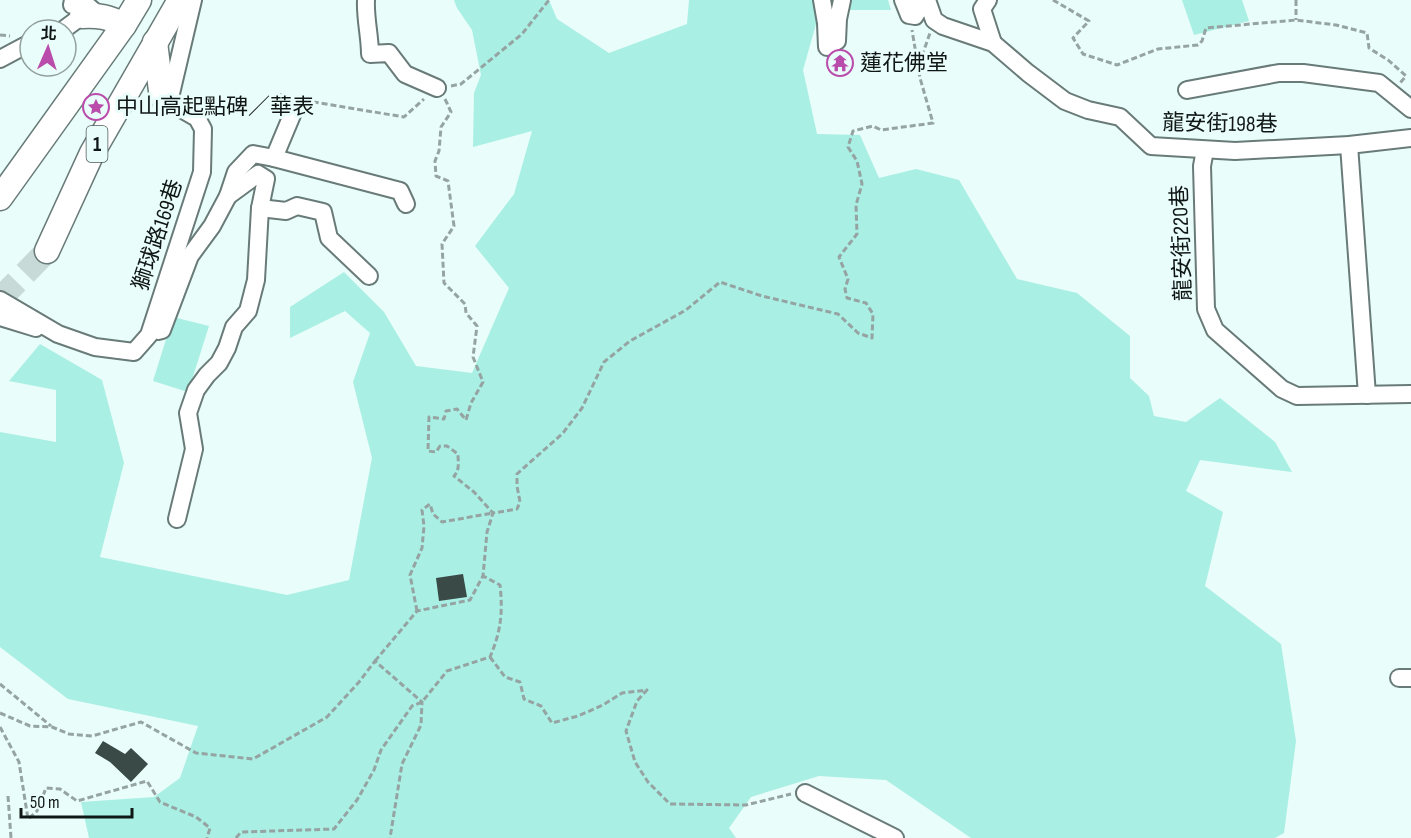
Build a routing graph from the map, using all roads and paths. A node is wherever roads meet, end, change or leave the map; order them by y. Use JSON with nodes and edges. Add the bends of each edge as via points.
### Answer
{"nodes":[{"id":1,"x":139,"y":0,"type":"edge"},
{"id":2,"x":180,"y":0,"type":"edge"},
{"id":3,"x":193,"y":0,"type":"edge"},
{"id":4,"x":366,"y":0,"type":"edge"},
{"id":5,"x":549,"y":0,"type":"edge"},
{"id":6,"x":822,"y":0,"type":"edge"},
{"id":7,"x":842,"y":0,"type":"edge"},
{"id":8,"x":927,"y":0,"type":"edge"},
{"id":9,"x":987,"y":0,"type":"edge"},
{"id":10,"x":1053,"y":0,"type":"edge"},
{"id":11,"x":1296,"y":0,"type":"edge"},
{"id":12,"x":909,"y":5,"type":"edge"},
{"id":13,"x":79,"y":15,"type":"edge"},
{"id":14,"x":934,"y":20,"type":"junction"},
{"id":15,"x":1296,"y":20,"type":"junction"},
{"id":16,"x":118,"y":33,"type":"junction"},
{"id":17,"x":155,"y":42,"type":"junction"},
{"id":18,"x":993,"y":43,"type":"junction"},
{"id":19,"x":18,"y":49,"type":"edge"},
{"id":20,"x":0,"y":59,"type":"edge"},
{"id":21,"x":920,"y":78,"type":"junction"},
{"id":22,"x":437,"y":88,"type":"junction"},
{"id":23,"x":1187,"y":90,"type":"dead end"},
{"id":24,"x":1391,"y":94,"type":"junction"},
{"id":25,"x":169,"y":102,"type":"junction"},
{"id":26,"x":279,"y":103,"type":"dead end"},
{"id":27,"x":1411,"y":109,"type":"edge"},
{"id":28,"x":292,"y":115,"type":"junction"},
{"id":29,"x":1411,"y":138,"type":"edge"},
{"id":30,"x":1349,"y":145,"type":"junction"},
{"id":31,"x":1204,"y":150,"type":"junction"},
{"id":32,"x":274,"y":158,"type":"junction"},
{"id":33,"x":228,"y":196,"type":"junction"},
{"id":34,"x":0,"y":198,"type":"edge"},
{"id":35,"x":406,"y":204,"type":"dead end"},
{"id":36,"x":260,"y":208,"type":"junction"},
{"id":37,"x":47,"y":251,"type":"tunnel mouth"},
{"id":38,"x":369,"y":276,"type":"dead end"},
{"id":39,"x":0,"y":300,"type":"edge"},
{"id":40,"x":0,"y":317,"type":"edge"},
{"id":41,"x":58,"y":334,"type":"junction"},
{"id":42,"x":149,"y":335,"type":"junction"},
{"id":43,"x":1411,"y":394,"type":"edge"},
{"id":44,"x":1367,"y":395,"type":"junction"},
{"id":45,"x":493,"y":513,"type":"junction"},
{"id":46,"x":177,"y":519,"type":"dead end"},
{"id":47,"x":483,"y":576,"type":"junction"},
{"id":48,"x":417,"y":611,"type":"junction"},
{"id":49,"x":490,"y":657,"type":"junction"},
{"id":50,"x":375,"y":661,"type":"junction"},
{"id":51,"x":0,"y":684,"type":"edge"},
{"id":52,"x":422,"y":702,"type":"junction"},
{"id":53,"x":0,"y":713,"type":"edge"},
{"id":54,"x":0,"y":727,"type":"edge"},
{"id":55,"x":52,"y":727,"type":"junction"},
{"id":56,"x":805,"y":793,"type":"joint"},
{"id":57,"x":9,"y":796,"type":"dead end"},
{"id":58,"x":11,"y":838,"type":"edge"},
{"id":59,"x":207,"y":838,"type":"edge"},
{"id":60,"x":236,"y":838,"type":"edge"},
{"id":61,"x":390,"y":838,"type":"edge"},
{"id":62,"x":895,"y":838,"type":"edge"}],
"edges":[{"from":1,"to":16,"type":"highway"},
{"from":2,"to":17,"type":"highway"},
{"from":3,"to":25,"type":"lane"},
{"from":4,"to":22,"type":"lane","via":[[370,54],[389,53],[405,74]]},
{"from":5,"to":22,"type":"path","via":[[522,34],[461,84]]},
{"from":6,"to":7,"type":"lane","via":[[827,47],[837,41]]},
{"from":8,"to":14,"type":"lane"},
{"from":9,"to":18,"type":"lane","via":[[982,9]]},
{"from":10,"to":15,"type":"path","via":[[1089,21],[1073,38],[1083,54],[1117,65],[1158,49],[1198,45],[1206,28]]},
{"from":11,"to":15,"type":"path"},
{"from":12,"to":21,"type":"path"},
{"from":13,"to":16,"type":"highway","via":[[108,17]]},
{"from":14,"to":18,"type":"lane","name":"龍安街198巷"},
{"from":14,"to":21,"type":"path","via":[[922,56]]},
{"from":15,"to":24,"type":"path","via":[[1367,33],[1369,48],[1406,76]]},
{"from":16,"to":17,"type":"highway"},
{"from":16,"to":34,"type":"highway","number":"1"},
{"from":17,"to":25,"type":"highway","via":[[161,92]]},
{"from":17,"to":37,"type":"highway","number":"1","via":[[92,153]]},
{"from":18,"to":31,"type":"lane","name":"龍安街198巷","via":[[1065,100],[1120,117],[1151,146]]},
{"from":19,"to":20,"type":"lane"},
{"from":21,"to":45,"type":"path","via":[[933,123],[853,131],[849,147],[862,184],[856,205],[857,234],[839,257],[848,279],[847,298],[866,303],[873,314],[872,338],[858,333],[838,314],[720,282],[686,310],[630,341],[604,362],[582,408],[563,433],[517,474],[517,509]]},
{"from":22,"to":28,"type":"path","via":[[404,117],[314,102]]},
{"from":22,"to":45,"type":"path","via":[[451,112],[441,127],[435,161],[436,176],[448,181],[454,226],[442,244],[444,283],[465,304],[466,313],[477,326],[473,357],[483,381],[466,420],[457,409],[447,411],[444,419],[429,417],[428,451],[436,452],[440,446],[447,446],[458,454],[454,476]]},
{"from":23,"to":24,"type":"lane","via":[[1280,73],[1303,73],[1378,83]]},
{"from":24,"to":27,"type":"lane"},
{"from":25,"to":42,"type":"lane","name":"獅球路169巷","via":[[197,118],[203,129],[202,172]]},
{"from":26,"to":28,"type":"lane"},
{"from":28,"to":32,"type":"lane"},
{"from":29,"to":30,"type":"lane","name":"龍安街198巷"},
{"from":30,"to":31,"type":"lane","name":"龍安街198巷","via":[[1235,152]]},
{"from":30,"to":44,"type":"lane"},
{"from":31,"to":44,"type":"lane","name":"龍安街220巷","via":[[1206,309],[1215,330],[1282,389],[1297,396]]},
{"from":32,"to":33,"type":"lane","via":[[253,154],[236,172]]},
{"from":32,"to":35,"type":"lane","via":[[400,191]]},
{"from":33,"to":36,"type":"lane","via":[[258,174],[266,179]]},
{"from":33,"to":42,"type":"lane","via":[[190,256],[162,330]]},
{"from":36,"to":38,"type":"lane","via":[[286,211],[297,206],[323,212],[329,238]]},
{"from":36,"to":46,"type":"lane","via":[[256,280],[248,311],[234,327],[219,363],[196,390],[188,413],[194,449]]},
{"from":39,"to":41,"type":"lane"},
{"from":40,"to":41,"type":"lane"},
{"from":41,"to":42,"type":"lane","via":[[95,347],[134,352]]},
{"from":43,"to":44,"type":"lane","name":"龍安街220巷"},
{"from":45,"to":47,"type":"path"},
{"from":45,"to":48,"type":"path","via":[[442,522],[433,514],[430,504],[422,510],[422,548],[410,575]]},
{"from":47,"to":48,"type":"path","via":[[470,600]]},
{"from":47,"to":49,"type":"path","via":[[500,585],[503,610]]},
{"from":48,"to":50,"type":"path"},
{"from":49,"to":52,"type":"path","via":[[447,671]]},
{"from":49,"to":56,"type":"path","via":[[505,677],[520,682],[524,699],[541,706],[552,723],[586,713],[622,693],[647,690],[637,701],[626,731],[635,762],[670,804],[746,805]]},
{"from":50,"to":52,"type":"path"},
{"from":50,"to":55,"type":"path","via":[[327,717],[254,759],[196,753],[141,722],[92,736],[69,734]]},
{"from":51,"to":55,"type":"path"},
{"from":52,"to":60,"type":"path","via":[[412,706],[381,750],[357,800],[334,829],[241,832]]},
{"from":52,"to":61,"type":"path","via":[[421,725],[402,764]]},
{"from":53,"to":55,"type":"path","via":[[30,726]]},
{"from":54,"to":59,"type":"path","via":[[19,762],[28,819],[37,811],[46,788],[60,789],[78,801],[147,781],[160,802],[196,817],[210,828]]},
{"from":56,"to":62,"type":"lane"},
{"from":57,"to":58,"type":"path"}]}
